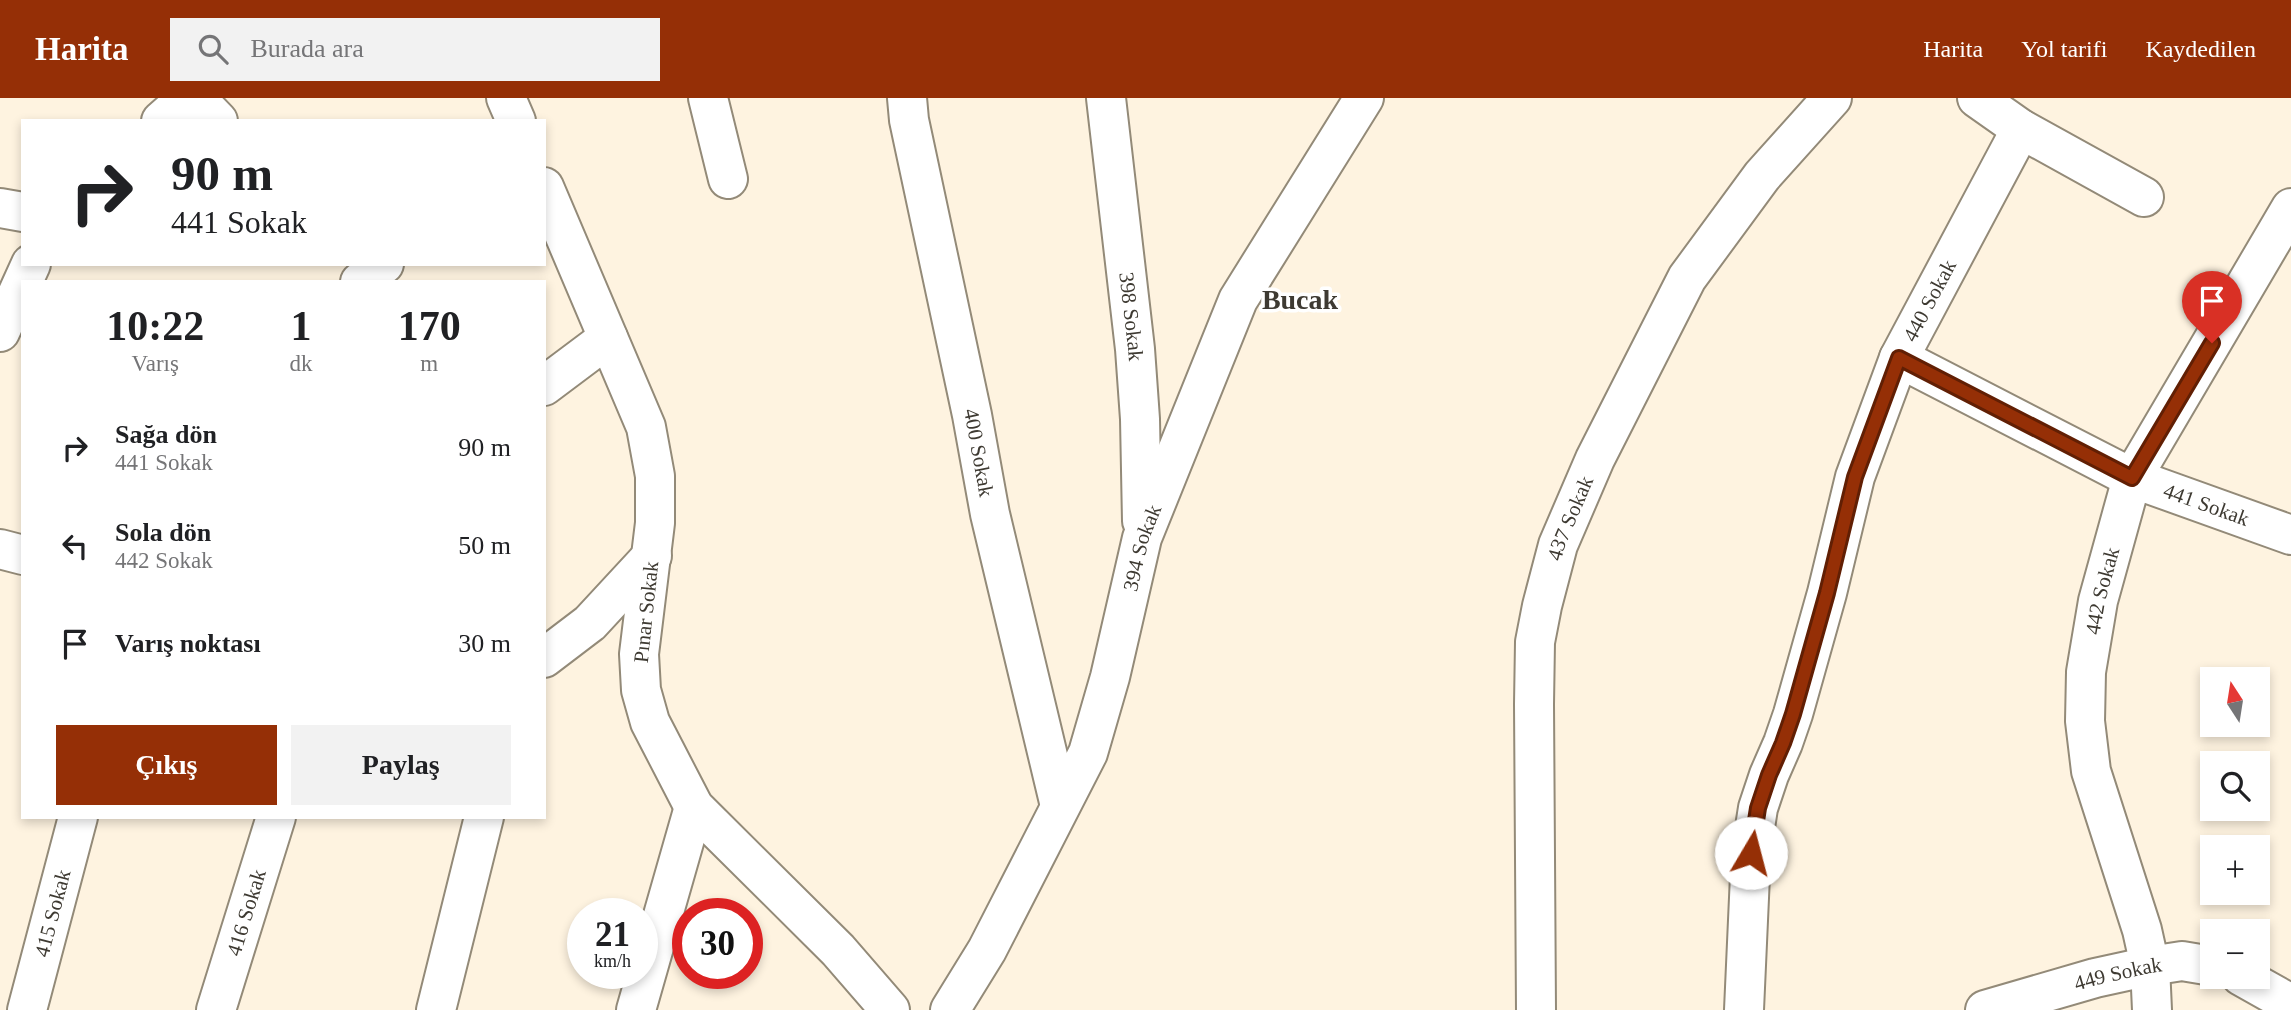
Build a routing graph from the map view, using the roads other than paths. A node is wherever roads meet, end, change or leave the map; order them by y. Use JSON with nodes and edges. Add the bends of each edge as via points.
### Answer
{"nodes":[{"id":1,"x":187,"y":98,"type":"edge"},
{"id":2,"x":196,"y":98,"type":"edge"},
{"id":3,"x":506,"y":98,"type":"edge"},
{"id":4,"x":708,"y":98,"type":"edge"},
{"id":5,"x":907,"y":98,"type":"edge"},
{"id":6,"x":1106,"y":98,"type":"edge"},
{"id":7,"x":1364,"y":98,"type":"edge"},
{"id":8,"x":1832,"y":98,"type":"edge"},
{"id":9,"x":1977,"y":98,"type":"edge"},
{"id":10,"x":163,"y":119,"type":"edge"},
{"id":11,"x":216,"y":119,"type":"edge"},
{"id":12,"x":515,"y":119,"type":"edge"},
{"id":13,"x":2021,"y":129,"type":"junction"},
{"id":14,"x":728,"y":179,"type":"dead end"},
{"id":15,"x":546,"y":192,"type":"edge"},
{"id":16,"x":2144,"y":197,"type":"dead end"},
{"id":17,"x":0,"y":208,"type":"edge"},
{"id":18,"x":2291,"y":208,"type":"edge"},
{"id":19,"x":21,"y":212,"type":"edge"},
{"id":20,"x":381,"y":266,"type":"edge"},
{"id":21,"x":363,"y":280,"type":"edge"},
{"id":22,"x":21,"y":286,"type":"edge"},
{"id":23,"x":0,"y":332,"type":"edge"},
{"id":24,"x":608,"y":338,"type":"junction"},
{"id":25,"x":1899,"y":358,"type":"junction"},
{"id":26,"x":546,"y":384,"type":"edge"},
{"id":27,"x":2132,"y":478,"type":"junction"},
{"id":28,"x":2291,"y":535,"type":"edge"},
{"id":29,"x":1142,"y":538,"type":"junction"},
{"id":30,"x":0,"y":549,"type":"edge"},
{"id":31,"x":21,"y":554,"type":"edge"},
{"id":32,"x":652,"y":556,"type":"junction"},
{"id":33,"x":546,"y":657,"type":"edge"},
{"id":34,"x":1060,"y":806,"type":"junction"},
{"id":35,"x":694,"y":807,"type":"junction"},
{"id":36,"x":77,"y":819,"type":"edge"},
{"id":37,"x":275,"y":819,"type":"edge"},
{"id":38,"x":484,"y":819,"type":"edge"},
{"id":39,"x":2200,"y":964,"type":"edge"},
{"id":40,"x":2150,"y":966,"type":"junction"},
{"id":41,"x":2264,"y":989,"type":"edge"},
{"id":42,"x":2291,"y":1004,"type":"edge"},
{"id":43,"x":27,"y":1010,"type":"edge"},
{"id":44,"x":216,"y":1010,"type":"edge"},
{"id":45,"x":436,"y":1010,"type":"edge"},
{"id":46,"x":636,"y":1010,"type":"edge"},
{"id":47,"x":890,"y":1010,"type":"edge"},
{"id":48,"x":950,"y":1010,"type":"edge"},
{"id":49,"x":1536,"y":1010,"type":"edge"},
{"id":50,"x":1744,"y":1010,"type":"edge"},
{"id":51,"x":1986,"y":1010,"type":"edge"},
{"id":52,"x":2152,"y":1010,"type":"edge"}],
"edges":[{"from":1,"to":10,"type":"street"},
{"from":2,"to":11,"type":"street"},
{"from":3,"to":12,"type":"street"},
{"from":4,"to":14,"type":"street"},
{"from":5,"to":34,"type":"street","name":"400 Sokak","via":[[990,514]]},
{"from":6,"to":29,"type":"street","name":"398 Sokak","via":[[1135,349]]},
{"from":7,"to":29,"type":"street","name":"394 Sokak","via":[[1238,300]]},
{"from":8,"to":49,"type":"street","name":"437 Sokak","via":[[1762,176],[1687,278],[1595,459],[1558,545],[1535,642]]},
{"from":9,"to":13,"type":"street"},
{"from":13,"to":16,"type":"street"},
{"from":13,"to":25,"type":"street","name":"440 Sokak"},
{"from":15,"to":24,"type":"street","name":"Pınar Sokak"},
{"from":17,"to":19,"type":"street"},
{"from":18,"to":27,"type":"street","name":"442 Sokak"},
{"from":20,"to":21,"type":"street"},
{"from":22,"to":23,"type":"street"},
{"from":24,"to":26,"type":"street"},
{"from":24,"to":32,"type":"street","name":"Pınar Sokak","via":[[646,427],[655,476]]},
{"from":25,"to":27,"type":"street","name":"441 Sokak"},
{"from":25,"to":50,"type":"street","name":"440 Sokak","via":[[1855,477],[1793,714],[1758,808],[1751,853]]},
{"from":27,"to":28,"type":"street","name":"441 Sokak"},
{"from":27,"to":40,"type":"street","name":"442 Sokak","via":[[2098,601],[2086,672],[2085,721],[2091,771]]},
{"from":29,"to":34,"type":"street","name":"394 Sokak","via":[[1088,753]]},
{"from":30,"to":31,"type":"street"},
{"from":32,"to":33,"type":"street","via":[[590,622]]},
{"from":32,"to":35,"type":"street","name":"Pınar Sokak","via":[[639,654],[642,690],[650,722]]},
{"from":34,"to":48,"type":"street","name":"394 Sokak","via":[[987,950]]},
{"from":35,"to":46,"type":"street"},
{"from":35,"to":47,"type":"street","name":"Pınar Sokak","via":[[838,950]]},
{"from":36,"to":43,"type":"street","name":"415 Sokak"},
{"from":37,"to":44,"type":"street","name":"416 Sokak"},
{"from":38,"to":45,"type":"street"},
{"from":39,"to":40,"type":"street","name":"449 Sokak","via":[[2182,961]]},
{"from":40,"to":51,"type":"street","name":"449 Sokak"},
{"from":40,"to":52,"type":"street","name":"442 Sokak"},
{"from":41,"to":42,"type":"street"}]}
